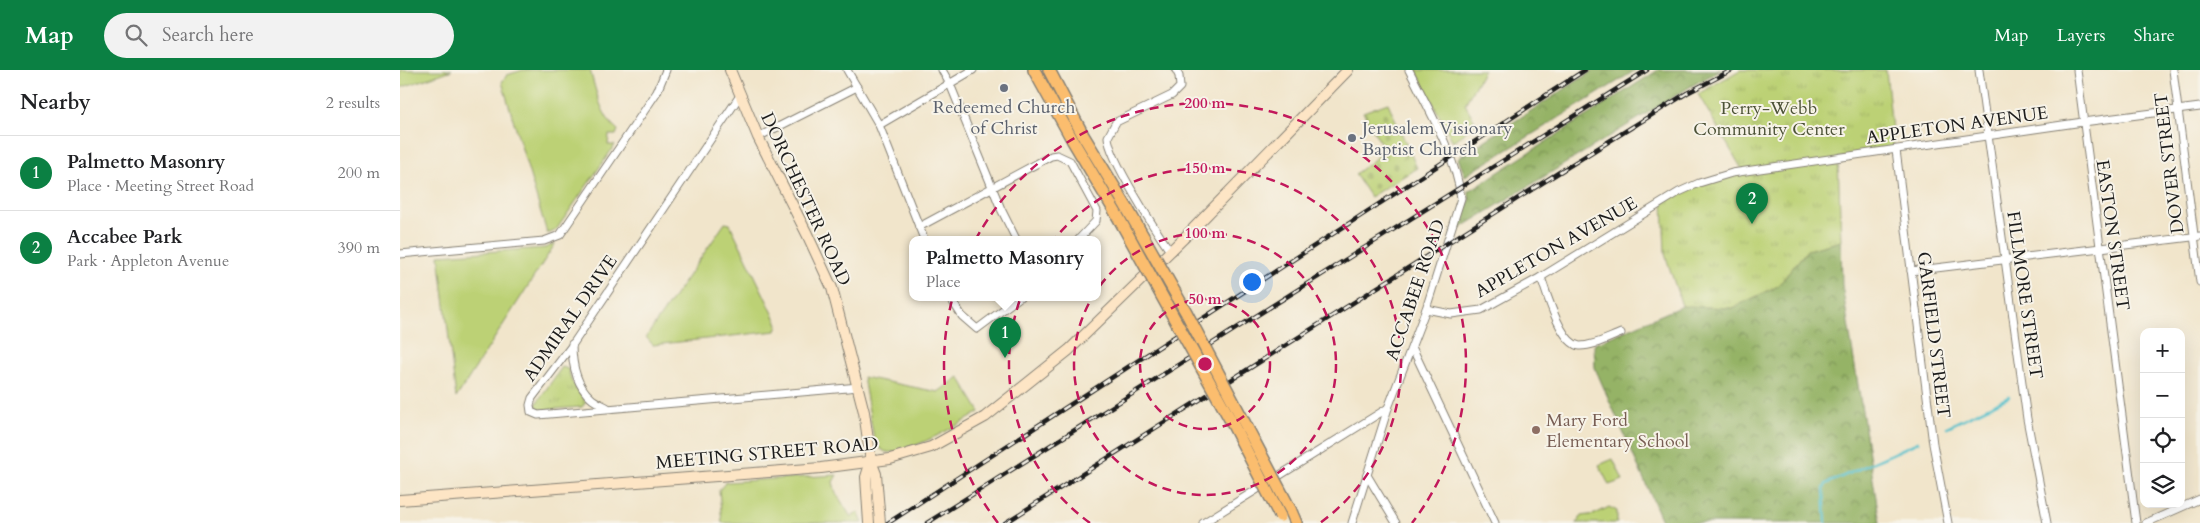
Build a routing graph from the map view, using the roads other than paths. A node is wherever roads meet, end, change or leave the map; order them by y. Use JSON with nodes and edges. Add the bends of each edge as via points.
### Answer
{"nodes":[{"id":1,"x":666,"y":70,"type":"edge"},
{"id":2,"x":730,"y":70,"type":"edge"},
{"id":3,"x":847,"y":70,"type":"edge"},
{"id":4,"x":942,"y":70,"type":"edge"},
{"id":5,"x":973,"y":70,"type":"edge"},
{"id":6,"x":1034,"y":70,"type":"edge"},
{"id":7,"x":1049,"y":70,"type":"edge"},
{"id":8,"x":1176,"y":70,"type":"edge"},
{"id":9,"x":1348,"y":70,"type":"edge"},
{"id":10,"x":1410,"y":70,"type":"edge"},
{"id":11,"x":1979,"y":70,"type":"edge"},
{"id":12,"x":2077,"y":70,"type":"edge"},
{"id":13,"x":2173,"y":70,"type":"edge"},
{"id":14,"x":950,"y":84,"type":"junction"},
{"id":15,"x":857,"y":87,"type":"junction"},
{"id":16,"x":741,"y":94,"type":"junction"},
{"id":17,"x":2200,"y":107,"type":"edge"},
{"id":18,"x":2177,"y":111,"type":"junction"},
{"id":19,"x":2083,"y":122,"type":"junction"},
{"id":20,"x":879,"y":125,"type":"junction"},
{"id":21,"x":1988,"y":135,"type":"junction"},
{"id":22,"x":758,"y":137,"type":"junction"},
{"id":23,"x":1896,"y":150,"type":"junction"},
{"id":24,"x":994,"y":188,"type":"junction"},
{"id":25,"x":1122,"y":212,"type":"junction"},
{"id":26,"x":919,"y":227,"type":"junction"},
{"id":27,"x":923,"y":236,"type":"edge"},
{"id":28,"x":1014,"y":236,"type":"edge"},
{"id":29,"x":1082,"y":236,"type":"edge"},
{"id":30,"x":2196,"y":237,"type":"edge"},
{"id":31,"x":2100,"y":248,"type":"junction"},
{"id":32,"x":1170,"y":252,"type":"junction"},
{"id":33,"x":400,"y":254,"type":"edge"},
{"id":34,"x":2005,"y":259,"type":"junction"},
{"id":35,"x":1911,"y":271,"type":"junction"},
{"id":36,"x":1541,"y":277,"type":"junction"},
{"id":37,"x":2200,"y":282,"type":"edge"},
{"id":38,"x":953,"y":301,"type":"edge"},
{"id":39,"x":1015,"y":301,"type":"edge"},
{"id":40,"x":1426,"y":309,"type":"junction"},
{"id":41,"x":1621,"y":333,"type":"dead end"},
{"id":42,"x":572,"y":344,"type":"junction"},
{"id":43,"x":1412,"y":347,"type":"junction"},
{"id":44,"x":858,"y":387,"type":"junction"},
{"id":45,"x":1388,"y":408,"type":"junction"},
{"id":46,"x":609,"y":409,"type":"junction"},
{"id":47,"x":871,"y":461,"type":"junction"},
{"id":48,"x":1367,"y":475,"type":"junction"},
{"id":49,"x":2200,"y":499,"type":"edge"},
{"id":50,"x":400,"y":500,"type":"edge"},
{"id":51,"x":1284,"y":516,"type":"edge"},
{"id":52,"x":869,"y":523,"type":"edge"},
{"id":53,"x":880,"y":523,"type":"edge"},
{"id":54,"x":1203,"y":523,"type":"edge"},
{"id":55,"x":1296,"y":523,"type":"edge"},
{"id":56,"x":1352,"y":523,"type":"edge"},
{"id":57,"x":1396,"y":523,"type":"edge"},
{"id":58,"x":1495,"y":523,"type":"edge"},
{"id":59,"x":1948,"y":523,"type":"edge"},
{"id":60,"x":2047,"y":523,"type":"edge"},
{"id":61,"x":2136,"y":523,"type":"edge"},
{"id":62,"x":2146,"y":523,"type":"edge"}],
"edges":[{"from":1,"to":33,"type":"street","via":[[657,92],[560,235],[544,241]]},
{"from":2,"to":16,"type":"street","name":"DORCHESTER ROAD"},
{"from":3,"to":15,"type":"street"},
{"from":4,"to":14,"type":"street"},
{"from":5,"to":14,"type":"street"},
{"from":6,"to":25,"type":"main road","via":[[1073,141]]},
{"from":7,"to":25,"type":"main road"},
{"from":8,"to":32,"type":"street","via":[[1180,87],[1172,95],[1116,122],[1108,136],[1111,150],[1129,184]]},
{"from":9,"to":32,"type":"street","name":"MEETING STREET ROAD"},
{"from":10,"to":40,"type":"street","name":"ACCABEE ROAD","via":[[1448,152],[1462,198]]},
{"from":11,"to":21,"type":"street","name":"FILLMORE STREET"},
{"from":12,"to":19,"type":"street","name":"EASTON STREET"},
{"from":13,"to":18,"type":"street","name":"DOVER STREET"},
{"from":14,"to":20,"type":"street"},
{"from":14,"to":24,"type":"street"},
{"from":15,"to":20,"type":"street"},
{"from":15,"to":22,"type":"street"},
{"from":16,"to":22,"type":"street","name":"DORCHESTER ROAD"},
{"from":16,"to":42,"type":"street","name":"ADMIRAL DRIVE"},
{"from":17,"to":18,"type":"street","name":"APPLETON AVENUE"},
{"from":18,"to":19,"type":"street","name":"APPLETON AVENUE"},
{"from":18,"to":30,"type":"street","name":"DOVER STREET"},
{"from":19,"to":21,"type":"street","name":"APPLETON AVENUE"},
{"from":19,"to":31,"type":"street","name":"EASTON STREET"},
{"from":20,"to":26,"type":"street"},
{"from":21,"to":23,"type":"street","name":"APPLETON AVENUE"},
{"from":21,"to":34,"type":"street","name":"FILLMORE STREET"},
{"from":22,"to":44,"type":"street","name":"DORCHESTER ROAD","via":[[832,288]]},
{"from":23,"to":35,"type":"street","name":"GARFIELD STREET"},
{"from":23,"to":36,"type":"street","name":"APPLETON AVENUE","via":[[1744,171],[1699,183]]},
{"from":24,"to":26,"type":"street"},
{"from":24,"to":28,"type":"street"},
{"from":24,"to":29,"type":"street","via":[[1051,156],[1070,161],[1097,211],[1096,222]]},
{"from":25,"to":51,"type":"main road","bridge":true,"via":[[1186,312]]},
{"from":26,"to":27,"type":"street"},
{"from":30,"to":31,"type":"street"},
{"from":30,"to":37,"type":"street","name":"DOVER STREET"},
{"from":31,"to":34,"type":"street"},
{"from":31,"to":61,"type":"street","name":"EASTON STREET"},
{"from":32,"to":47,"type":"street","name":"MEETING STREET ROAD","via":[[1070,350],[985,417],[931,447]]},
{"from":34,"to":35,"type":"street"},
{"from":34,"to":60,"type":"street","name":"FILLMORE STREET","via":[[2027,419]]},
{"from":35,"to":59,"type":"street","name":"GARFIELD STREET","via":[[1933,444]]},
{"from":36,"to":40,"type":"street","name":"APPLETON AVENUE","via":[[1481,310],[1451,314]]},
{"from":36,"to":41,"type":"street","via":[[1563,334],[1572,342],[1578,346],[1594,344]]},
{"from":38,"to":39,"type":"street","via":[[962,316],[977,329]]},
{"from":40,"to":43,"type":"street","name":"ACCABEE ROAD"},
{"from":42,"to":46,"type":"street","via":[[572,362],[577,377],[591,398]]},
{"from":42,"to":46,"type":"street","name":"ADMIRAL DRIVE","via":[[532,398],[531,412],[538,415]]},
{"from":43,"to":45,"type":"street","name":"ACCABEE ROAD"},
{"from":43,"to":58,"type":"street"},
{"from":44,"to":46,"type":"street","name":"ADMIRAL DRIVE"},
{"from":44,"to":47,"type":"street","name":"DORCHESTER ROAD"},
{"from":45,"to":48,"type":"street","name":"ACCABEE ROAD"},
{"from":45,"to":54,"type":"street"},
{"from":47,"to":50,"type":"street","name":"MEETING STREET ROAD","via":[[821,468]]},
{"from":47,"to":52,"type":"street","name":"DORCHESTER ROAD","via":[[866,477]]},
{"from":47,"to":53,"type":"street","name":"DORCHESTER ROAD","via":[[876,474]]},
{"from":48,"to":56,"type":"street","name":"ACCABEE ROAD"},
{"from":48,"to":57,"type":"street"},
{"from":49,"to":62,"type":"street"},
{"from":51,"to":55,"type":"main road"}]}
